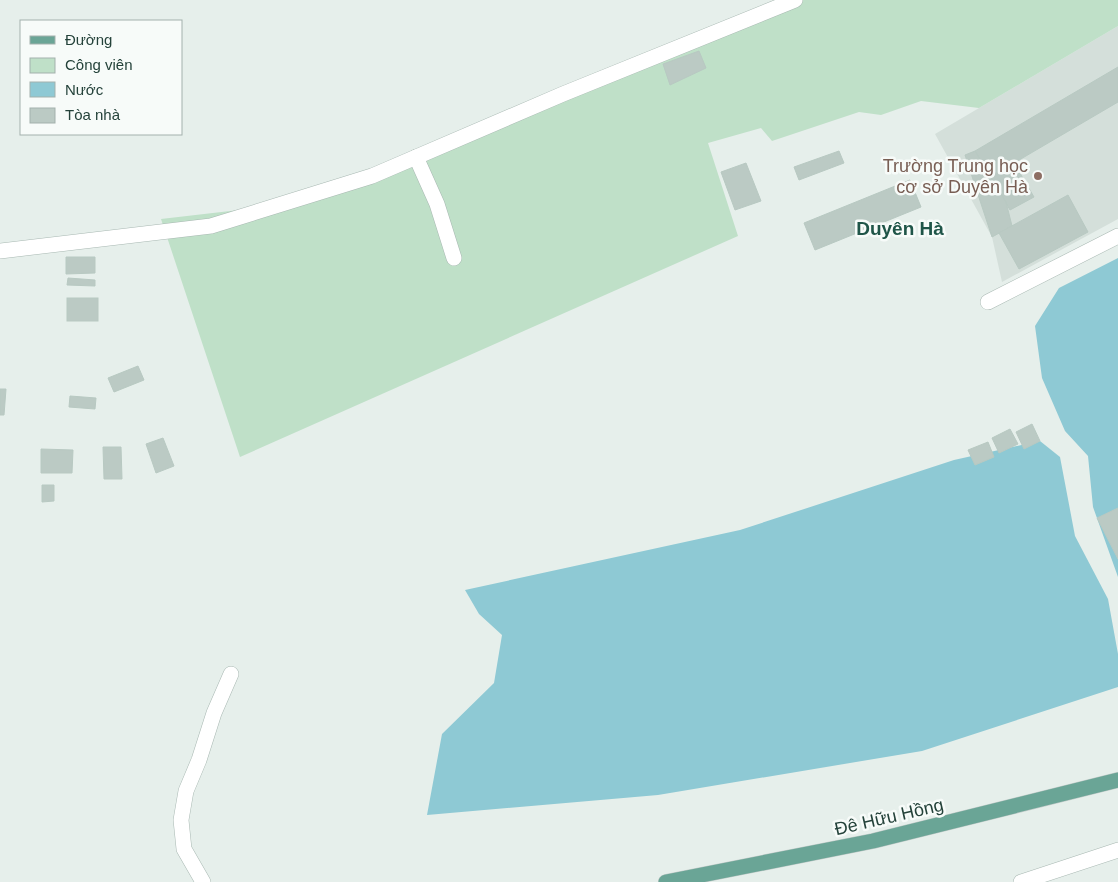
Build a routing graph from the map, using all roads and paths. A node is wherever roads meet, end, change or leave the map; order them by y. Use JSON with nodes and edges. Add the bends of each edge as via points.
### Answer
{"nodes":[{"id":1,"x":795,"y":0,"type":"edge"},
{"id":2,"x":416,"y":157,"type":"junction"},
{"id":3,"x":1118,"y":236,"type":"edge"},
{"id":4,"x":0,"y":251,"type":"edge"},
{"id":5,"x":454,"y":258,"type":"dead end"},
{"id":6,"x":988,"y":302,"type":"dead end"},
{"id":7,"x":231,"y":674,"type":"dead end"},
{"id":8,"x":1118,"y":780,"type":"edge"},
{"id":9,"x":1118,"y":850,"type":"edge"},
{"id":10,"x":203,"y":882,"type":"edge"},
{"id":11,"x":666,"y":882,"type":"edge"},
{"id":12,"x":1020,"y":882,"type":"edge"}],
"edges":[{"from":1,"to":2,"type":"street"},
{"from":2,"to":4,"type":"street","via":[[372,176],[211,226]]},
{"from":2,"to":5,"type":"street","via":[[437,204]]},
{"from":3,"to":6,"type":"street"},
{"from":7,"to":10,"type":"street","via":[[186,791],[181,820],[184,849]]},
{"from":8,"to":11,"type":"main road","name":"Đê Hữu Hồng","via":[[873,841]]},
{"from":9,"to":12,"type":"street"}]}
